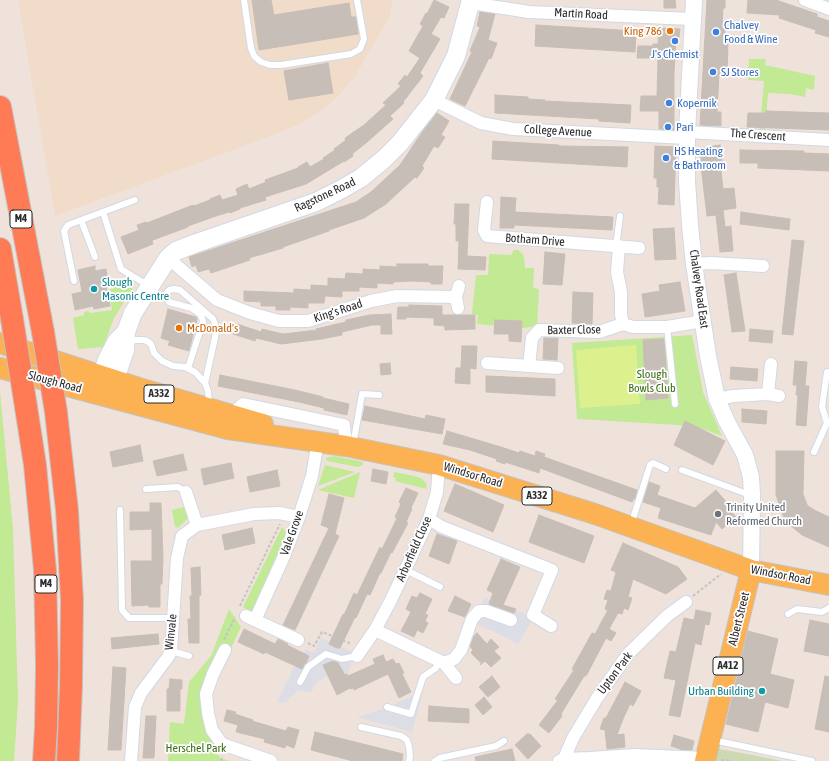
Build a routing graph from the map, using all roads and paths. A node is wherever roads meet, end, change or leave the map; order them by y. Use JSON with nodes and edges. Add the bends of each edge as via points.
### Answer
{"nodes":[{"id":1,"x":244,"y":0,"type":"edge"},
{"id":2,"x":357,"y":0,"type":"edge"},
{"id":3,"x":694,"y":0,"type":"edge"},
{"id":4,"x":805,"y":0,"type":"edge"},
{"id":5,"x":471,"y":2,"type":"edge"},
{"id":6,"x":829,"y":9,"type":"edge"},
{"id":7,"x":692,"y":19,"type":"junction"},
{"id":8,"x":434,"y":100,"type":"junction"},
{"id":9,"x":0,"y":107,"type":"edge"},
{"id":10,"x":687,"y":135,"type":"junction"},
{"id":11,"x":829,"y":140,"type":"edge"},
{"id":12,"x":135,"y":200,"type":"dead end"},
{"id":13,"x":487,"y":202,"type":"dead end"},
{"id":14,"x":102,"y":212,"type":"junction"},
{"id":15,"x":620,"y":216,"type":"dead end"},
{"id":16,"x":81,"y":220,"type":"junction"},
{"id":17,"x":617,"y":246,"type":"junction"},
{"id":18,"x":639,"y":248,"type":"dead end"},
{"id":19,"x":0,"y":249,"type":"edge"},
{"id":20,"x":95,"y":257,"type":"dead end"},
{"id":21,"x":168,"y":258,"type":"junction"},
{"id":22,"x":694,"y":264,"type":"junction"},
{"id":23,"x":762,"y":266,"type":"dead end"},
{"id":24,"x":74,"y":281,"type":"dead end"},
{"id":25,"x":149,"y":286,"type":"junction"},
{"id":26,"x":457,"y":297,"type":"dead end"},
{"id":27,"x":703,"y":321,"type":"junction"},
{"id":28,"x":623,"y":324,"type":"junction"},
{"id":29,"x":667,"y":327,"type":"junction"},
{"id":30,"x":126,"y":338,"type":"junction"},
{"id":31,"x":0,"y":343,"type":"edge"},
{"id":32,"x":487,"y":363,"type":"dead end"},
{"id":33,"x":771,"y":364,"type":"dead end"},
{"id":34,"x":529,"y":366,"type":"junction"},
{"id":35,"x":0,"y":368,"type":"edge"},
{"id":36,"x":188,"y":368,"type":"junction"},
{"id":37,"x":558,"y":368,"type":"dead end"},
{"id":38,"x":827,"y":372,"type":"dead end"},
{"id":39,"x":205,"y":382,"type":"junction"},
{"id":40,"x":105,"y":386,"type":"junction"},
{"id":41,"x":379,"y":395,"type":"dead end"},
{"id":42,"x":717,"y":399,"type":"junction"},
{"id":43,"x":675,"y":404,"type":"dead end"},
{"id":44,"x":231,"y":415,"type":"junction"},
{"id":45,"x":210,"y":417,"type":"junction"},
{"id":46,"x":828,"y":423,"type":"edge"},
{"id":47,"x":318,"y":442,"type":"junction"},
{"id":48,"x":349,"y":446,"type":"junction"},
{"id":49,"x":814,"y":452,"type":"dead end"},
{"id":50,"x":439,"y":465,"type":"junction"},
{"id":51,"x":666,"y":469,"type":"dead end"},
{"id":52,"x":682,"y":470,"type":"dead end"},
{"id":53,"x":146,"y":489,"type":"dead end"},
{"id":54,"x":186,"y":492,"type":"joint"},
{"id":55,"x":752,"y":495,"type":"junction"},
{"id":56,"x":120,"y":510,"type":"dead end"},
{"id":57,"x":285,"y":514,"type":"junction"},
{"id":58,"x":299,"y":517,"type":"junction"},
{"id":59,"x":429,"y":519,"type":"junction"},
{"id":60,"x":197,"y":525,"type":"junction"},
{"id":61,"x":631,"y":527,"type":"junction"},
{"id":62,"x":742,"y":567,"type":"junction"},
{"id":63,"x":406,"y":570,"type":"junction"},
{"id":64,"x":829,"y":585,"type":"edge"},
{"id":65,"x":440,"y":587,"type":"dead end"},
{"id":66,"x":686,"y":602,"type":"joint"},
{"id":67,"x":829,"y":608,"type":"edge"},
{"id":68,"x":788,"y":614,"type":"dead end"},
{"id":69,"x":244,"y":616,"type":"junction"},
{"id":70,"x":173,"y":618,"type":"junction"},
{"id":71,"x":511,"y":620,"type":"dead end"},
{"id":72,"x":551,"y":626,"type":"dead end"},
{"id":73,"x":375,"y":630,"type":"junction"},
{"id":74,"x":298,"y":640,"type":"joint"},
{"id":75,"x":225,"y":650,"type":"joint"},
{"id":76,"x":171,"y":651,"type":"junction"},
{"id":77,"x":359,"y":652,"type":"junction"},
{"id":78,"x":189,"y":656,"type":"dead end"},
{"id":79,"x":442,"y":661,"type":"junction"},
{"id":80,"x":456,"y":678,"type":"dead end"},
{"id":81,"x":300,"y":682,"type":"dead end"},
{"id":82,"x":387,"y":707,"type":"dead end"},
{"id":83,"x":361,"y":727,"type":"dead end"},
{"id":84,"x":504,"y":741,"type":"dead end"},
{"id":85,"x":707,"y":753,"type":"edge"},
{"id":86,"x":562,"y":760,"type":"edge"},
{"id":87,"x":44,"y":761,"type":"edge"},
{"id":88,"x":68,"y":761,"type":"edge"},
{"id":89,"x":130,"y":761,"type":"edge"},
{"id":90,"x":271,"y":761,"type":"edge"},
{"id":91,"x":409,"y":761,"type":"edge"},
{"id":92,"x":436,"y":761,"type":"edge"},
{"id":93,"x":812,"y":761,"type":"edge"}],
"edges":[{"from":1,"to":2,"type":"lane","via":[[254,56],[261,62],[276,65],[352,54],[360,49],[364,39]]},
{"from":3,"to":7,"type":"street","name":"Chalvey Road East"},
{"from":4,"to":6,"type":"street"},
{"from":5,"to":7,"type":"street","name":"Martin Road","via":[[529,12]]},
{"from":5,"to":8,"type":"main road","name":"Ragstone Road","via":[[456,56]]},
{"from":7,"to":10,"type":"street","name":"Chalvey Road East"},
{"from":8,"to":10,"type":"street","name":"College Avenue","via":[[481,123],[513,129]]},
{"from":8,"to":21,"type":"main road","name":"Ragstone Road","via":[[400,143],[361,178],[316,202],[202,241],[176,251]]},
{"from":9,"to":88,"type":"highway","number":"M4","bridge":true,"via":[[43,332],[68,510],[72,600]]},
{"from":10,"to":11,"type":"street","name":"The Crescent","via":[[707,132]]},
{"from":10,"to":22,"type":"street","name":"Chalvey Road East"},
{"from":12,"to":14,"type":"lane"},
{"from":13,"to":17,"type":"street","name":"Botham Drive","via":[[484,230],[487,236]]},
{"from":14,"to":16,"type":"lane"},
{"from":14,"to":25,"type":"lane","via":[[121,269]]},
{"from":15,"to":17,"type":"lane"},
{"from":16,"to":20,"type":"lane"},
{"from":16,"to":24,"type":"lane","via":[[68,225],[64,231]]},
{"from":17,"to":18,"type":"street","name":"Botham Drive"},
{"from":17,"to":28,"type":"street"},
{"from":19,"to":87,"type":"highway","number":"M4","bridge":true,"via":[[35,465],[45,570],[47,665]]},
{"from":21,"to":25,"type":"main road","name":"Ragstone Road"},
{"from":21,"to":26,"type":"street","name":"King's Road","via":[[217,300],[279,321],[308,321],[370,301],[397,296]]},
{"from":22,"to":23,"type":"street"},
{"from":22,"to":27,"type":"street","name":"Chalvey Road East"},
{"from":25,"to":30,"type":"main road","name":"Ragstone Road","via":[[133,313]]},
{"from":27,"to":29,"type":"street"},
{"from":27,"to":42,"type":"street","name":"Chalvey Road East"},
{"from":28,"to":29,"type":"street","via":[[632,327]]},
{"from":28,"to":34,"type":"street","name":"Baxter Close","via":[[599,332],[539,330],[532,338]]},
{"from":29,"to":43,"type":"lane"},
{"from":30,"to":36,"type":"lane","via":[[147,341],[151,344],[154,354],[162,361]]},
{"from":30,"to":40,"type":"main road","name":"Ragstone Road","via":[[117,341],[107,360]]},
{"from":31,"to":40,"type":"main road","number":"A332"},
{"from":32,"to":34,"type":"street"},
{"from":33,"to":42,"type":"street","via":[[774,395]]},
{"from":34,"to":37,"type":"street"},
{"from":35,"to":40,"type":"main road","name":"Slough Road","number":"A332"},
{"from":36,"to":39,"type":"lane"},
{"from":36,"to":39,"type":"lane","via":[[203,322],[200,314],[191,308],[169,302],[165,295],[169,290],[180,290],[213,319],[215,324],[216,333]]},
{"from":38,"to":46,"type":"lane","via":[[822,407]]},
{"from":39,"to":45,"type":"lane"},
{"from":40,"to":45,"type":"main road","number":"A332"},
{"from":41,"to":48,"type":"lane","via":[[362,394]]},
{"from":42,"to":55,"type":"street","name":"Chalvey Road East","via":[[745,455],[751,477]]},
{"from":44,"to":45,"type":"main road","number":"A332"},
{"from":44,"to":47,"type":"main road","number":"A332"},
{"from":44,"to":48,"type":"street","via":[[243,404],[344,425]]},
{"from":45,"to":47,"type":"main road","name":"Windsor Road","number":"A332","via":[[228,429]]},
{"from":46,"to":49,"type":"lane"},
{"from":47,"to":48,"type":"main road","name":"Windsor Road","number":"A332"},
{"from":47,"to":58,"type":"street","name":"Vale Grove","via":[[312,476]]},
{"from":48,"to":50,"type":"main road","name":"Windsor Road","number":"A332"},
{"from":50,"to":59,"type":"street","name":"Arborfield Close","via":[[437,492]]},
{"from":50,"to":61,"type":"main road","name":"Windsor Road","number":"A332"},
{"from":51,"to":61,"type":"lane","via":[[653,463],[650,465]]},
{"from":52,"to":55,"type":"lane"},
{"from":53,"to":54,"type":"lane","via":[[178,487]]},
{"from":54,"to":60,"type":"street"},
{"from":55,"to":62,"type":"street","name":"Chalvey Road East"},
{"from":56,"to":70,"type":"lane","via":[[122,610],[129,618]]},
{"from":57,"to":58,"type":"street","name":"Winvale"},
{"from":57,"to":60,"type":"street","name":"Winvale","via":[[254,514]]},
{"from":57,"to":69,"type":"path"},
{"from":58,"to":69,"type":"street","name":"Vale Grove","via":[[284,556]]},
{"from":59,"to":63,"type":"street","name":"Arborfield Close"},
{"from":59,"to":72,"type":"street","via":[[442,527],[552,570],[533,614]]},
{"from":60,"to":70,"type":"street","name":"Winvale","via":[[182,536],[177,558]]},
{"from":61,"to":62,"type":"main road","name":"Windsor Road","number":"A332"},
{"from":62,"to":64,"type":"main road","name":"Windsor Road","number":"A332"},
{"from":62,"to":66,"type":"path"},
{"from":62,"to":85,"type":"main road","name":"Albert Street","number":"A412"},
{"from":63,"to":65,"type":"lane"},
{"from":63,"to":73,"type":"street","name":"Arborfield Close"},
{"from":66,"to":86,"type":"street","name":"Upton Park","via":[[667,616],[628,654],[597,698]]},
{"from":67,"to":68,"type":"lane","via":[[822,612],[797,609]]},
{"from":69,"to":74,"type":"street"},
{"from":69,"to":75,"type":"path","via":[[224,640]]},
{"from":70,"to":76,"type":"street","name":"Winvale"},
{"from":71,"to":79,"type":"street","via":[[479,611],[472,619],[461,650],[454,659]]},
{"from":73,"to":77,"type":"street","name":"Arborfield Close"},
{"from":73,"to":79,"type":"street"},
{"from":74,"to":77,"type":"path","via":[[314,646],[322,632]]},
{"from":75,"to":90,"type":"street","via":[[206,694],[212,730],[222,744]]},
{"from":76,"to":78,"type":"lane"},
{"from":76,"to":89,"type":"street","name":"Winvale","via":[[140,693],[135,708]]},
{"from":77,"to":81,"type":"lane","via":[[342,659],[326,654],[308,667]]},
{"from":79,"to":80,"type":"street"},
{"from":79,"to":82,"type":"lane","via":[[423,677],[411,714]]},
{"from":83,"to":91,"type":"lane","via":[[401,736],[407,740]]},
{"from":84,"to":92,"type":"lane","via":[[496,746]]},
{"from":85,"to":86,"type":"street","via":[[635,754]]},
{"from":85,"to":93,"type":"lane"}]}
